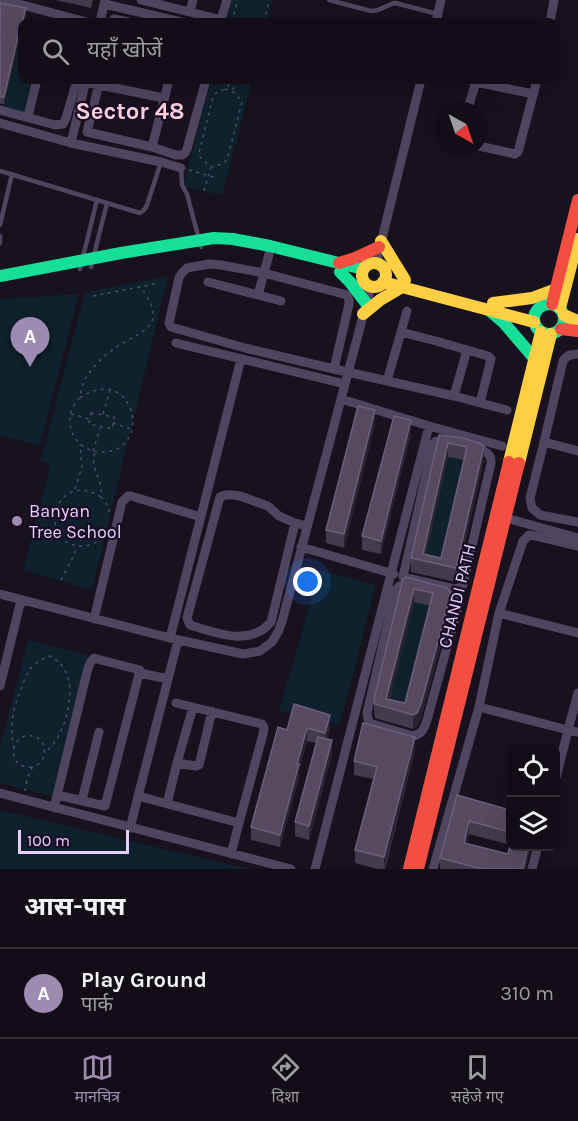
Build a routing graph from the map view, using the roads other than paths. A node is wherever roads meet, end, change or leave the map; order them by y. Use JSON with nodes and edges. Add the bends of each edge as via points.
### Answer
{"nodes":[{"id":1,"x":3,"y":0,"type":"edge"},
{"id":2,"x":193,"y":0,"type":"edge"},
{"id":3,"x":227,"y":0,"type":"edge"},
{"id":4,"x":329,"y":0,"type":"edge"},
{"id":5,"x":441,"y":0,"type":"edge"},
{"id":6,"x":554,"y":0,"type":"edge"},
{"id":7,"x":148,"y":1,"type":"edge"},
{"id":8,"x":105,"y":2,"type":"edge"},
{"id":9,"x":190,"y":12,"type":"junction"},
{"id":10,"x":52,"y":18,"type":"edge"},
{"id":11,"x":101,"y":18,"type":"edge"},
{"id":12,"x":140,"y":18,"type":"edge"},
{"id":13,"x":211,"y":18,"type":"edge"},
{"id":14,"x":221,"y":18,"type":"edge"},
{"id":15,"x":437,"y":18,"type":"edge"},
{"id":16,"x":551,"y":18,"type":"edge"},
{"id":17,"x":36,"y":84,"type":"edge"},
{"id":18,"x":81,"y":84,"type":"edge"},
{"id":19,"x":82,"y":84,"type":"edge"},
{"id":20,"x":99,"y":84,"type":"edge"},
{"id":21,"x":107,"y":84,"type":"edge"},
{"id":22,"x":168,"y":84,"type":"edge"},
{"id":23,"x":205,"y":84,"type":"edge"},
{"id":24,"x":420,"y":84,"type":"edge"},
{"id":25,"x":472,"y":84,"type":"edge"},
{"id":26,"x":486,"y":84,"type":"edge"},
{"id":27,"x":536,"y":84,"type":"edge"},
{"id":28,"x":533,"y":94,"type":"junction"},
{"id":29,"x":164,"y":98,"type":"junction"},
{"id":30,"x":468,"y":102,"type":"edge"},
{"id":31,"x":0,"y":110,"type":"edge"},
{"id":32,"x":28,"y":116,"type":"junction"},
{"id":33,"x":0,"y":123,"type":"edge"},
{"id":34,"x":70,"y":144,"type":"junction"},
{"id":35,"x":152,"y":147,"type":"junction"},
{"id":36,"x":488,"y":148,"type":"edge"},
{"id":37,"x":161,"y":162,"type":"junction"},
{"id":38,"x":181,"y":168,"type":"joint"},
{"id":39,"x":0,"y":171,"type":"edge"},
{"id":40,"x":12,"y":174,"type":"junction"},
{"id":41,"x":97,"y":200,"type":"junction"},
{"id":42,"x":578,"y":200,"type":"edge"},
{"id":43,"x":107,"y":203,"type":"junction"},
{"id":44,"x":0,"y":225,"type":"edge"},
{"id":45,"x":0,"y":236,"type":"edge"},
{"id":46,"x":578,"y":239,"type":"edge"},
{"id":47,"x":0,"y":243,"type":"edge"},
{"id":48,"x":200,"y":244,"type":"junction"},
{"id":49,"x":380,"y":244,"type":"junction"},
{"id":50,"x":269,"y":254,"type":"junction"},
{"id":51,"x":376,"y":263,"type":"junction"},
{"id":52,"x":86,"y":264,"type":"junction"},
{"id":53,"x":339,"y":267,"type":"junction"},
{"id":54,"x":264,"y":273,"type":"junction"},
{"id":55,"x":0,"y":276,"type":"edge"},
{"id":56,"x":365,"y":278,"type":"junction"},
{"id":57,"x":384,"y":278,"type":"junction"},
{"id":58,"x":208,"y":282,"type":"dead end"},
{"id":59,"x":403,"y":283,"type":"junction"},
{"id":60,"x":0,"y":284,"type":"edge"},
{"id":61,"x":556,"y":289,"type":"junction"},
{"id":62,"x":258,"y":295,"type":"junction"},
{"id":63,"x":281,"y":301,"type":"dead end"},
{"id":64,"x":486,"y":305,"type":"junction"},
{"id":65,"x":365,"y":308,"type":"junction"},
{"id":66,"x":559,"y":309,"type":"junction"},
{"id":67,"x":407,"y":311,"type":"dead end"},
{"id":68,"x":578,"y":321,"type":"edge"},
{"id":69,"x":544,"y":326,"type":"junction"},
{"id":70,"x":578,"y":331,"type":"edge"},
{"id":71,"x":401,"y":332,"type":"junction"},
{"id":72,"x":176,"y":343,"type":"dead end"},
{"id":73,"x":467,"y":350,"type":"junction"},
{"id":74,"x":578,"y":354,"type":"edge"},
{"id":75,"x":534,"y":358,"type":"junction"},
{"id":76,"x":241,"y":359,"type":"junction"},
{"id":77,"x":334,"y":369,"type":"junction"},
{"id":78,"x":348,"y":372,"type":"junction"},
{"id":79,"x":387,"y":381,"type":"junction"},
{"id":80,"x":345,"y":384,"type":"junction"},
{"id":81,"x":454,"y":396,"type":"junction"},
{"id":82,"x":341,"y":399,"type":"junction"},
{"id":83,"x":480,"y":403,"type":"junction"},
{"id":84,"x":507,"y":410,"type":"dead end"},
{"id":85,"x":429,"y":426,"type":"junction"},
{"id":86,"x":544,"y":442,"type":"junction"},
{"id":87,"x":502,"y":446,"type":"dead end"},
{"id":88,"x":578,"y":451,"type":"edge"},
{"id":89,"x":201,"y":517,"type":"junction"},
{"id":90,"x":506,"y":518,"type":"junction"},
{"id":91,"x":578,"y":522,"type":"edge"},
{"id":92,"x":295,"y":523,"type":"junction"},
{"id":93,"x":307,"y":526,"type":"junction"},
{"id":94,"x":578,"y":538,"type":"edge"},
{"id":95,"x":578,"y":546,"type":"edge"},
{"id":96,"x":302,"y":547,"type":"junction"},
{"id":97,"x":391,"y":573,"type":"junction"},
{"id":98,"x":403,"y":577,"type":"junction"},
{"id":99,"x":391,"y":590,"type":"junction"},
{"id":100,"x":0,"y":594,"type":"edge"},
{"id":101,"x":21,"y":600,"type":"junction"},
{"id":102,"x":499,"y":613,"type":"junction"},
{"id":103,"x":94,"y":619,"type":"junction"},
{"id":104,"x":174,"y":620,"type":"junction"},
{"id":105,"x":188,"y":622,"type":"junction"},
{"id":106,"x":578,"y":633,"type":"edge"},
{"id":107,"x":174,"y":639,"type":"junction"},
{"id":108,"x":140,"y":674,"type":"junction"},
{"id":109,"x":168,"y":679,"type":"junction"},
{"id":110,"x":0,"y":686,"type":"edge"},
{"id":111,"x":578,"y":693,"type":"edge"},
{"id":112,"x":176,"y":703,"type":"dead end"},
{"id":113,"x":193,"y":707,"type":"junction"},
{"id":114,"x":479,"y":707,"type":"junction"},
{"id":115,"x":212,"y":711,"type":"junction"},
{"id":116,"x":355,"y":714,"type":"junction"},
{"id":117,"x":367,"y":718,"type":"junction"},
{"id":118,"x":573,"y":731,"type":"edge"},
{"id":119,"x":99,"y":732,"type":"dead end"},
{"id":120,"x":177,"y":763,"type":"junction"},
{"id":121,"x":560,"y":765,"type":"edge"},
{"id":122,"x":0,"y":793,"type":"edge"},
{"id":123,"x":57,"y":795,"type":"junction"},
{"id":124,"x":138,"y":796,"type":"junction"},
{"id":125,"x":82,"y":800,"type":"junction"},
{"id":126,"x":453,"y":800,"type":"junction"},
{"id":127,"x":465,"y":803,"type":"edge"},
{"id":128,"x":167,"y":804,"type":"junction"},
{"id":129,"x":54,"y":808,"type":"junction"},
{"id":130,"x":239,"y":823,"type":"junction"},
{"id":131,"x":130,"y":828,"type":"junction"},
{"id":132,"x":537,"y":851,"type":"edge"},
{"id":133,"x":231,"y":854,"type":"junction"},
{"id":134,"x":291,"y":869,"type":"edge"},
{"id":135,"x":315,"y":869,"type":"edge"},
{"id":136,"x":409,"y":869,"type":"edge"},
{"id":137,"x":418,"y":869,"type":"edge"},
{"id":138,"x":433,"y":869,"type":"edge"},
{"id":139,"x":532,"y":869,"type":"edge"}],
"edges":[{"from":1,"to":10,"type":"street"},
{"from":2,"to":9,"type":"street"},
{"from":3,"to":14,"type":"street"},
{"from":4,"to":15,"type":"lane","via":[[371,11],[395,3]]},
{"from":5,"to":15,"type":"street"},
{"from":6,"to":16,"type":"street"},
{"from":7,"to":9,"type":"street"},
{"from":7,"to":12,"type":"street"},
{"from":8,"to":11,"type":"street"},
{"from":8,"to":12,"type":"street"},
{"from":9,"to":13,"type":"street"},
{"from":17,"to":32,"type":"street"},
{"from":18,"to":32,"type":"street","via":[[63,124]]},
{"from":19,"to":34,"type":"street"},
{"from":20,"to":35,"type":"street","via":[[87,132]]},
{"from":21,"to":29,"type":"street"},
{"from":22,"to":29,"type":"street"},
{"from":23,"to":35,"type":"street","via":[[184,153],[176,155]]},
{"from":24,"to":49,"type":"street"},
{"from":25,"to":30,"type":"street"},
{"from":26,"to":28,"type":"street"},
{"from":27,"to":28,"type":"street"},
{"from":28,"to":36,"type":"street","via":[[515,154]]},
{"from":29,"to":35,"type":"street"},
{"from":31,"to":32,"type":"street"},
{"from":33,"to":34,"type":"street"},
{"from":34,"to":37,"type":"street"},
{"from":37,"to":38,"type":"street"},
{"from":37,"to":43,"type":"lane","via":[[144,210],[137,213]]},
{"from":38,"to":48,"type":"lane","via":[[182,185]]},
{"from":39,"to":40,"type":"lane"},
{"from":40,"to":41,"type":"lane"},
{"from":40,"to":44,"type":"lane"},
{"from":41,"to":43,"type":"lane"},
{"from":41,"to":52,"type":"lane"},
{"from":42,"to":61,"type":"main road"},
{"from":43,"to":52,"type":"lane"},
{"from":45,"to":47,"type":"lane"},
{"from":46,"to":66,"type":"main road"},
{"from":48,"to":50,"type":"main road"},
{"from":48,"to":52,"type":"main road"},
{"from":48,"to":53,"type":"main road","via":[[214,238],[245,241]]},
{"from":49,"to":51,"type":"street"},
{"from":49,"to":53,"type":"main road"},
{"from":49,"to":59,"type":"main road"},
{"from":50,"to":53,"type":"main road"},
{"from":50,"to":54,"type":"street"},
{"from":51,"to":56,"type":"main road","via":[[369,264]]},
{"from":51,"to":57,"type":"main road","via":[[383,267]]},
{"from":52,"to":55,"type":"main road"},
{"from":52,"to":60,"type":"main road"},
{"from":53,"to":56,"type":"main road"},
{"from":53,"to":65,"type":"main road"},
{"from":54,"to":62,"type":"street"},
{"from":54,"to":77,"type":"street","via":[[347,295],[349,304]]},
{"from":54,"to":77,"type":"street","via":[[221,264],[187,268],[179,278],[171,327]]},
{"from":56,"to":57,"type":"main road","via":[[377,286]]},
{"from":56,"to":65,"type":"street"},
{"from":57,"to":59,"type":"main road"},
{"from":58,"to":62,"type":"street"},
{"from":59,"to":64,"type":"main road"},
{"from":59,"to":65,"type":"main road"},
{"from":61,"to":64,"type":"main road","via":[[532,298]]},
{"from":61,"to":66,"type":"main road"},
{"from":62,"to":63,"type":"street"},
{"from":64,"to":69,"type":"main road"},
{"from":64,"to":75,"type":"main road"},
{"from":65,"to":78,"type":"street"},
{"from":66,"to":68,"type":"main road"},
{"from":66,"to":69,"type":"main road","via":[[564,322]]},
{"from":66,"to":69,"type":"main road","via":[[542,305]]},
{"from":67,"to":71,"type":"street"},
{"from":69,"to":70,"type":"main road"},
{"from":69,"to":75,"type":"main road","name":"CHANDI PATH"},
{"from":69,"to":90,"type":"main road","name":"CHANDI PATH"},
{"from":71,"to":73,"type":"street"},
{"from":71,"to":79,"type":"street"},
{"from":72,"to":76,"type":"street"},
{"from":73,"to":81,"type":"street"},
{"from":73,"to":83,"type":"street","via":[[491,359]]},
{"from":74,"to":86,"type":"street","via":[[563,361]]},
{"from":75,"to":136,"type":"main road","name":"CHANDI PATH"},
{"from":76,"to":80,"type":"street"},
{"from":76,"to":89,"type":"street"},
{"from":77,"to":78,"type":"street"},
{"from":78,"to":79,"type":"street"},
{"from":78,"to":80,"type":"street"},
{"from":79,"to":81,"type":"street"},
{"from":80,"to":82,"type":"street"},
{"from":81,"to":83,"type":"street"},
{"from":82,"to":85,"type":"street"},
{"from":82,"to":93,"type":"street"},
{"from":83,"to":84,"type":"street"},
{"from":85,"to":87,"type":"street"},
{"from":85,"to":97,"type":"street"},
{"from":86,"to":88,"type":"street"},
{"from":86,"to":91,"type":"street","via":[[530,498],[532,508],[540,515]]},
{"from":89,"to":103,"type":"street","via":[[131,496],[125,498]]},
{"from":89,"to":104,"type":"street"},
{"from":90,"to":94,"type":"street"},
{"from":90,"to":137,"type":"main road","name":"CHANDI PATH"},
{"from":92,"to":93,"type":"street"},
{"from":92,"to":105,"type":"street","via":[[268,626],[238,638]]},
{"from":92,"to":105,"type":"street","via":[[265,505],[227,494],[219,496]]},
{"from":93,"to":96,"type":"street"},
{"from":95,"to":102,"type":"street","via":[[529,535],[523,541]]},
{"from":96,"to":97,"type":"street"},
{"from":96,"to":107,"type":"street","via":[[279,630],[260,651],[243,654]]},
{"from":97,"to":98,"type":"street"},
{"from":97,"to":99,"type":"street"},
{"from":98,"to":98,"type":"street","via":[[454,589],[463,585],[491,463],[487,452],[448,442],[433,444]]},
{"from":99,"to":116,"type":"street"},
{"from":99,"to":117,"type":"street"},
{"from":99,"to":117,"type":"street","via":[[406,584],[452,596],[458,607],[423,732],[413,736],[369,723]]},
{"from":100,"to":101,"type":"street"},
{"from":101,"to":103,"type":"street"},
{"from":101,"to":110,"type":"street"},
{"from":102,"to":106,"type":"street"},
{"from":102,"to":114,"type":"street"},
{"from":103,"to":107,"type":"street"},
{"from":104,"to":105,"type":"street"},
{"from":104,"to":107,"type":"street"},
{"from":107,"to":109,"type":"street"},
{"from":108,"to":109,"type":"street"},
{"from":108,"to":123,"type":"street","via":[[126,666],[92,660]]},
{"from":108,"to":125,"type":"street","via":[[106,804]]},
{"from":109,"to":124,"type":"street"},
{"from":111,"to":118,"type":"street"},
{"from":112,"to":113,"type":"street"},
{"from":113,"to":115,"type":"street"},
{"from":113,"to":120,"type":"street"},
{"from":114,"to":118,"type":"street"},
{"from":114,"to":126,"type":"street"},
{"from":115,"to":120,"type":"street","via":[[199,765]]},
{"from":115,"to":130,"type":"street","via":[[256,722],[264,728]]},
{"from":116,"to":117,"type":"street"},
{"from":116,"to":135,"type":"street"},
{"from":118,"to":121,"type":"street"},
{"from":119,"to":125,"type":"street"},
{"from":120,"to":128,"type":"street"},
{"from":122,"to":129,"type":"street"},
{"from":123,"to":125,"type":"street"},
{"from":123,"to":129,"type":"street"},
{"from":124,"to":128,"type":"street"},
{"from":124,"to":131,"type":"street"},
{"from":126,"to":127,"type":"street"},
{"from":126,"to":138,"type":"street"},
{"from":128,"to":130,"type":"street"},
{"from":129,"to":131,"type":"street"},
{"from":130,"to":133,"type":"street"},
{"from":131,"to":133,"type":"street"},
{"from":132,"to":139,"type":"street"},
{"from":133,"to":134,"type":"street"}]}
